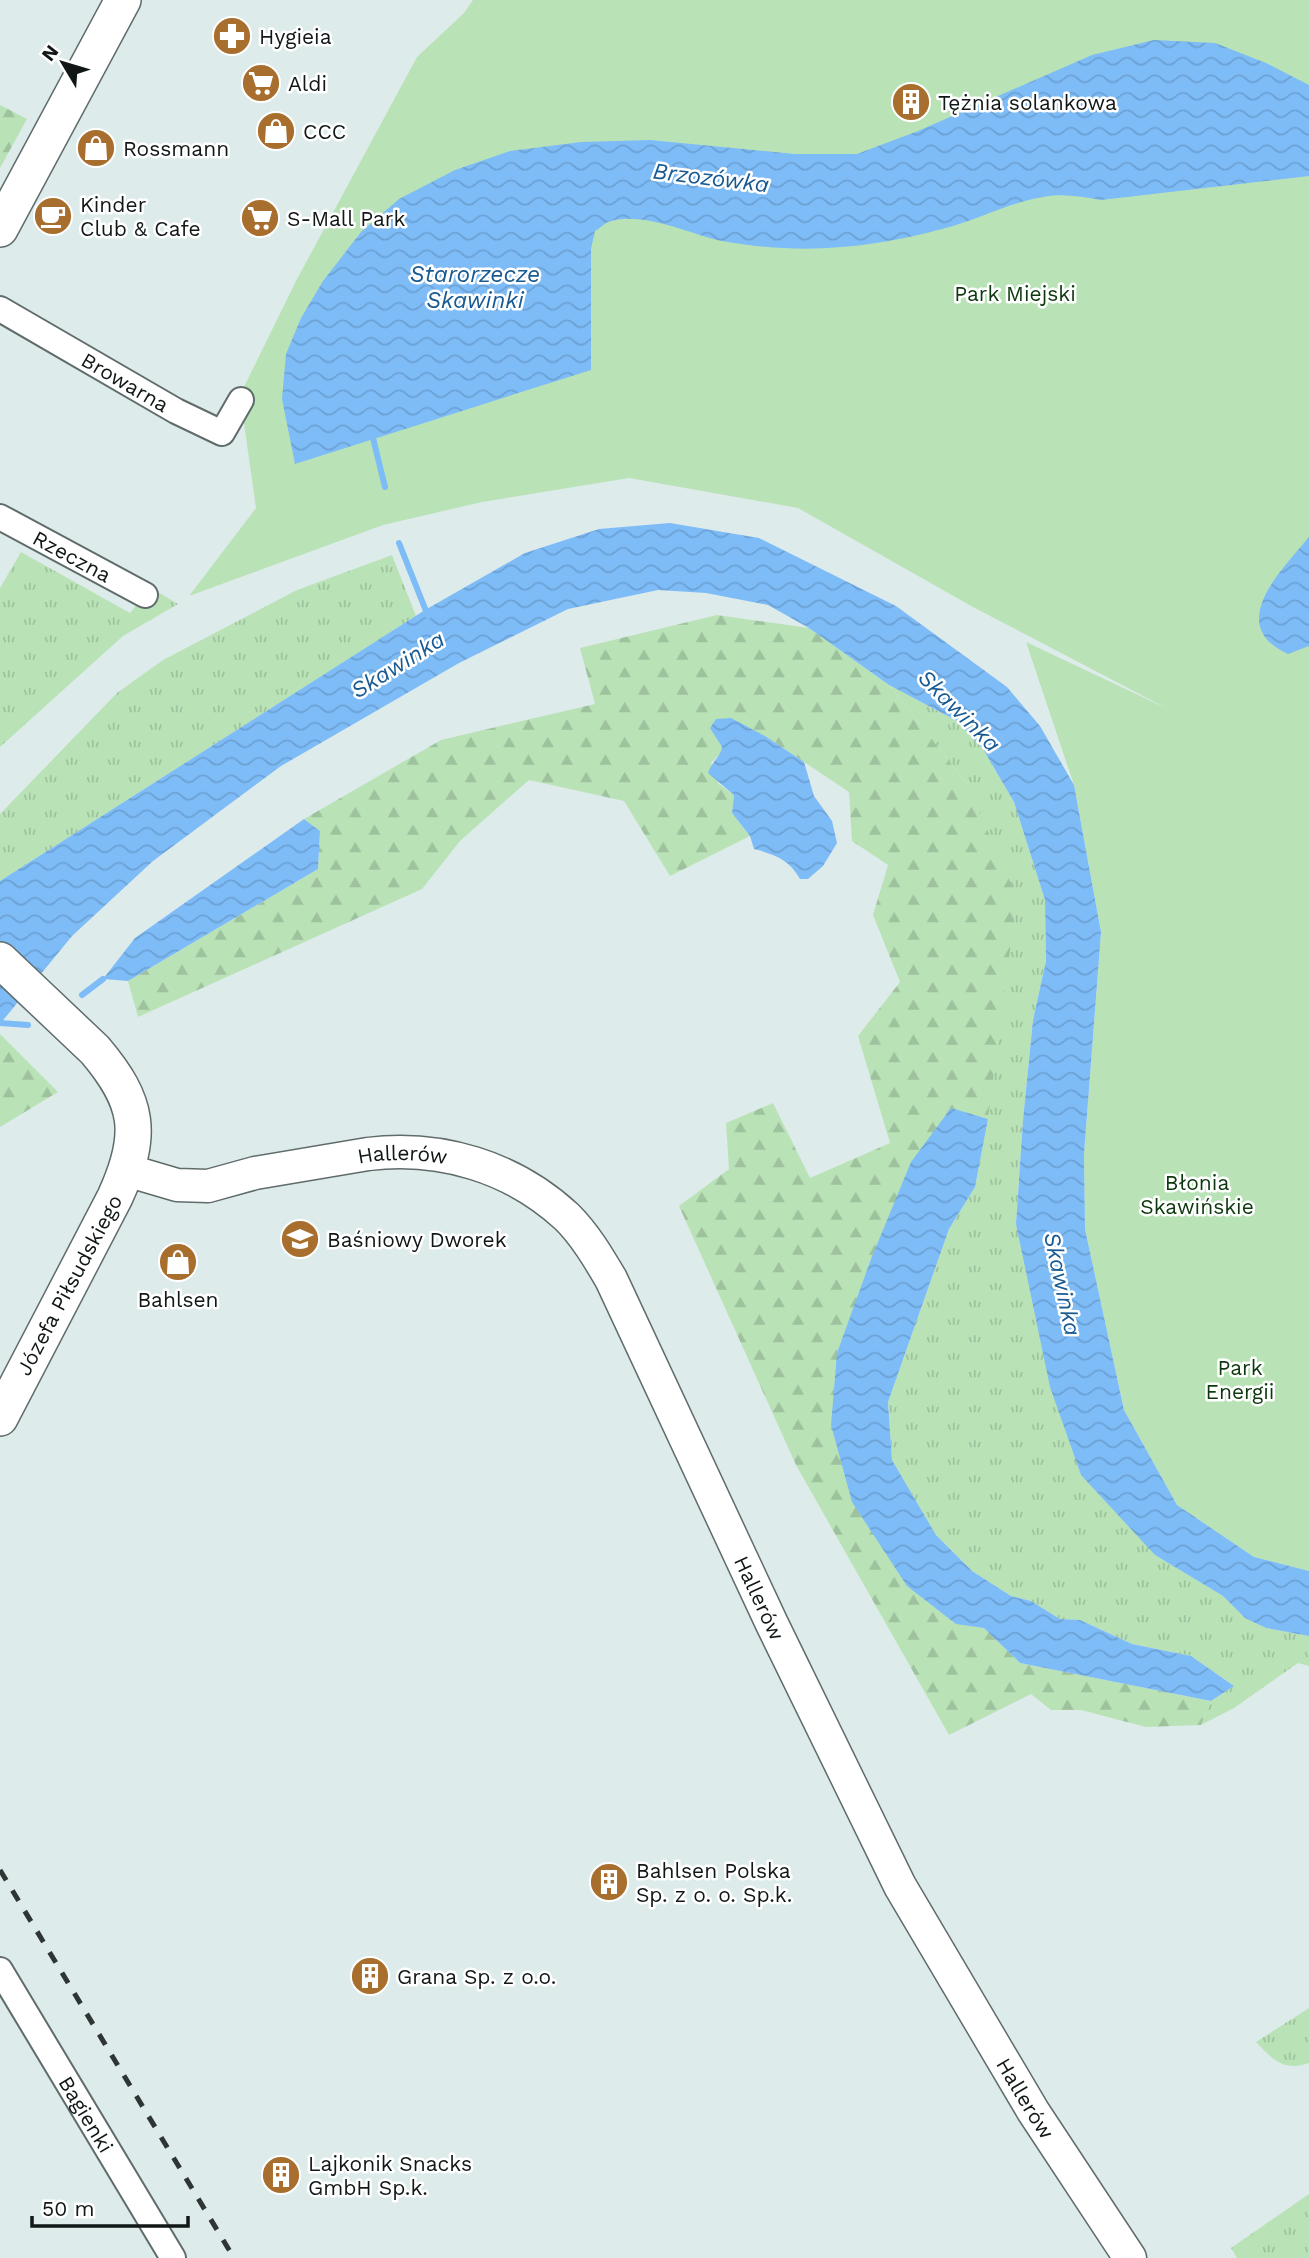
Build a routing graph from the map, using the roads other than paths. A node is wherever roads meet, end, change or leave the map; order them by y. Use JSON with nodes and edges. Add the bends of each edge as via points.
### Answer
{"nodes":[{"id":1,"x":123,"y":0,"type":"edge"},
{"id":2,"x":0,"y":229,"type":"edge"},
{"id":3,"x":0,"y":309,"type":"edge"},
{"id":4,"x":241,"y":400,"type":"dead end"},
{"id":5,"x":0,"y":517,"type":"edge"},
{"id":6,"x":145,"y":595,"type":"dead end"},
{"id":7,"x":0,"y":960,"type":"edge"},
{"id":8,"x":129,"y":1160,"type":"junction"},
{"id":9,"x":0,"y":1418,"type":"edge"},
{"id":10,"x":0,"y":1970,"type":"edge"},
{"id":11,"x":173,"y":2258,"type":"edge"},
{"id":12,"x":1129,"y":2258,"type":"edge"}],
"edges":[{"from":1,"to":2,"type":"main road"},
{"from":3,"to":4,"type":"street","name":"Browarna","via":[[222,433]]},
{"from":5,"to":6,"type":"street","name":"Rzeczna"},
{"from":7,"to":8,"type":"main road","via":[[114,1073],[133,1119]]},
{"from":8,"to":9,"type":"main road","name":"Józefa Piłsudskiego","via":[[115,1196]]},
{"from":8,"to":12,"type":"street","name":"Hallerów","via":[[255,1173],[387,1152],[453,1156],[514,1179],[549,1202],[582,1235],[611,1279],[900,1886],[1033,2111]]},
{"from":10,"to":11,"type":"street","name":"Bagienki"}]}
